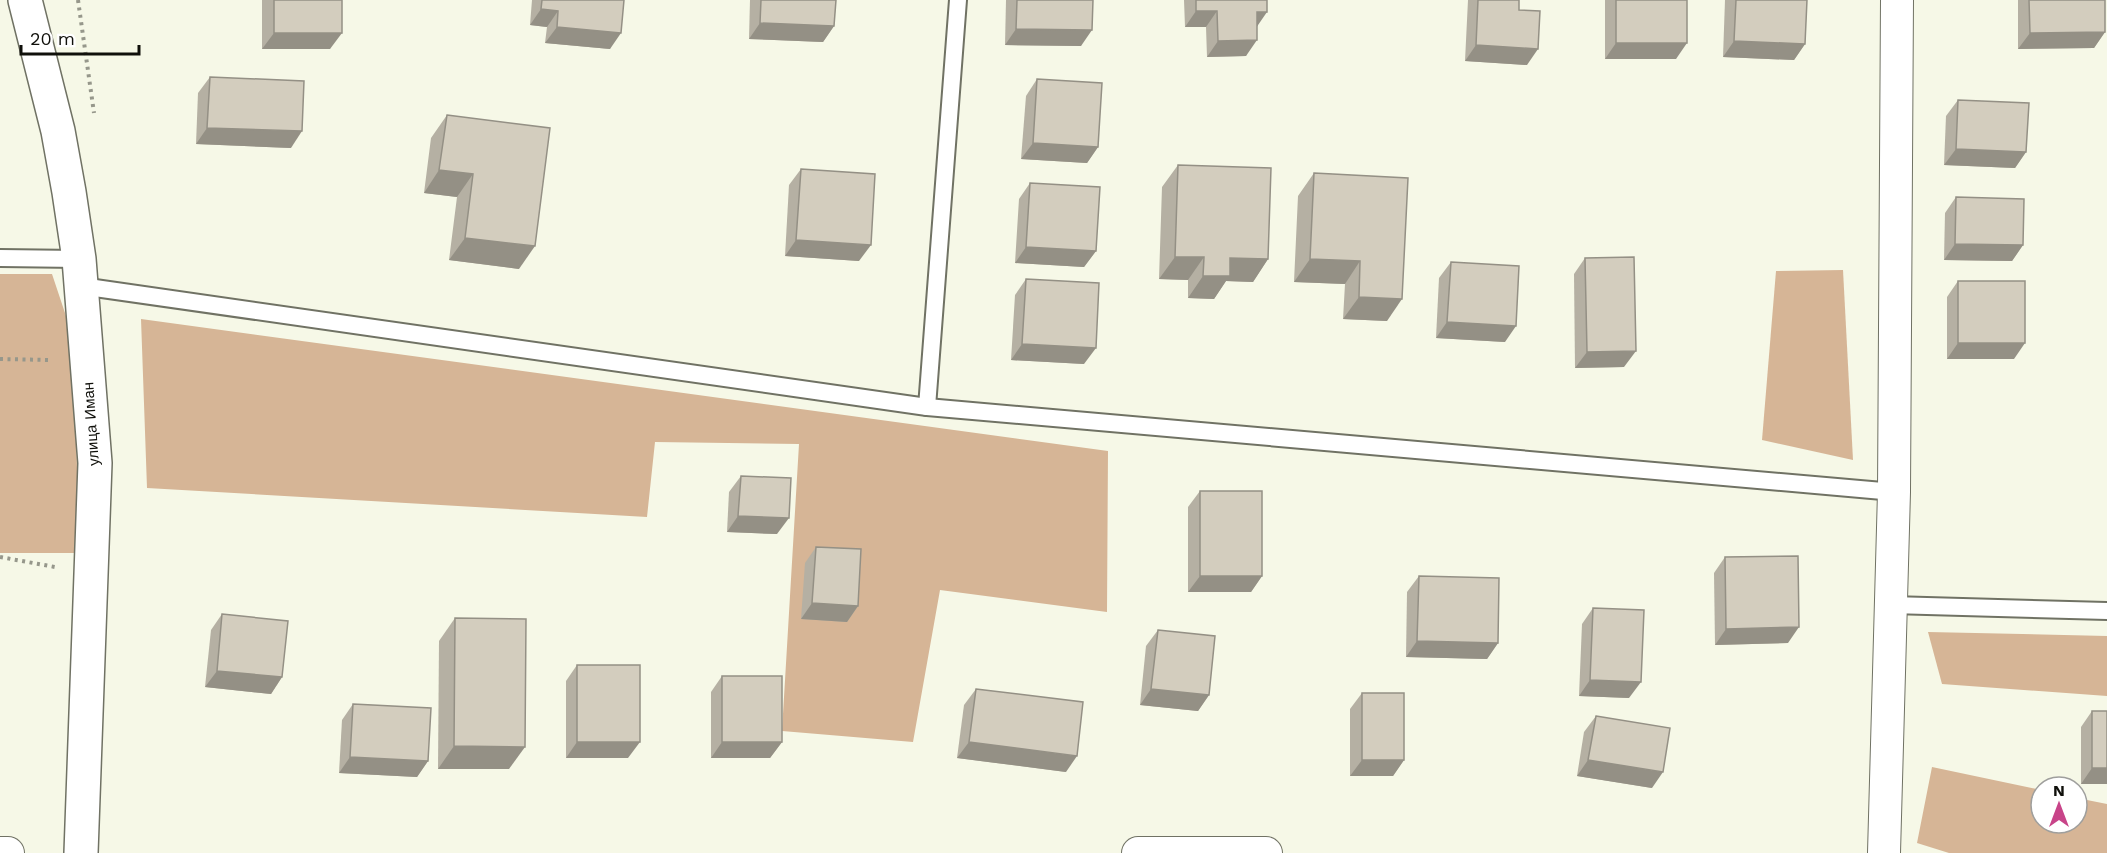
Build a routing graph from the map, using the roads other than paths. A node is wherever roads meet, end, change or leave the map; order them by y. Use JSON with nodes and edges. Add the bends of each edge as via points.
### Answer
{"nodes":[{"id":1,"x":25,"y":0,"type":"edge"},
{"id":2,"x":958,"y":0,"type":"edge"},
{"id":3,"x":1897,"y":0,"type":"edge"},
{"id":4,"x":0,"y":258,"type":"edge"},
{"id":5,"x":80,"y":273,"type":"junction"},
{"id":6,"x":927,"y":407,"type":"junction"},
{"id":7,"x":1894,"y":492,"type":"junction"},
{"id":8,"x":1891,"y":605,"type":"junction"},
{"id":9,"x":2107,"y":611,"type":"edge"},
{"id":10,"x":0,"y":853,"type":"edge"},
{"id":11,"x":8,"y":853,"type":"edge"},
{"id":12,"x":81,"y":853,"type":"edge"},
{"id":13,"x":1138,"y":853,"type":"edge"},
{"id":14,"x":1266,"y":853,"type":"edge"},
{"id":15,"x":1884,"y":853,"type":"edge"}],
"edges":[{"from":1,"to":5,"type":"street","name":"улица Иман","via":[[58,131]]},
{"from":2,"to":6,"type":"lane"},
{"from":3,"to":7,"type":"street"},
{"from":4,"to":5,"type":"lane"},
{"from":5,"to":6,"type":"lane"},
{"from":5,"to":12,"type":"street","name":"улица Иман","via":[[94,463]]},
{"from":6,"to":7,"type":"lane"},
{"from":7,"to":8,"type":"street"},
{"from":8,"to":9,"type":"lane"},
{"from":8,"to":15,"type":"street"},
{"from":10,"to":11,"type":"street"},
{"from":13,"to":14,"type":"street"}]}
